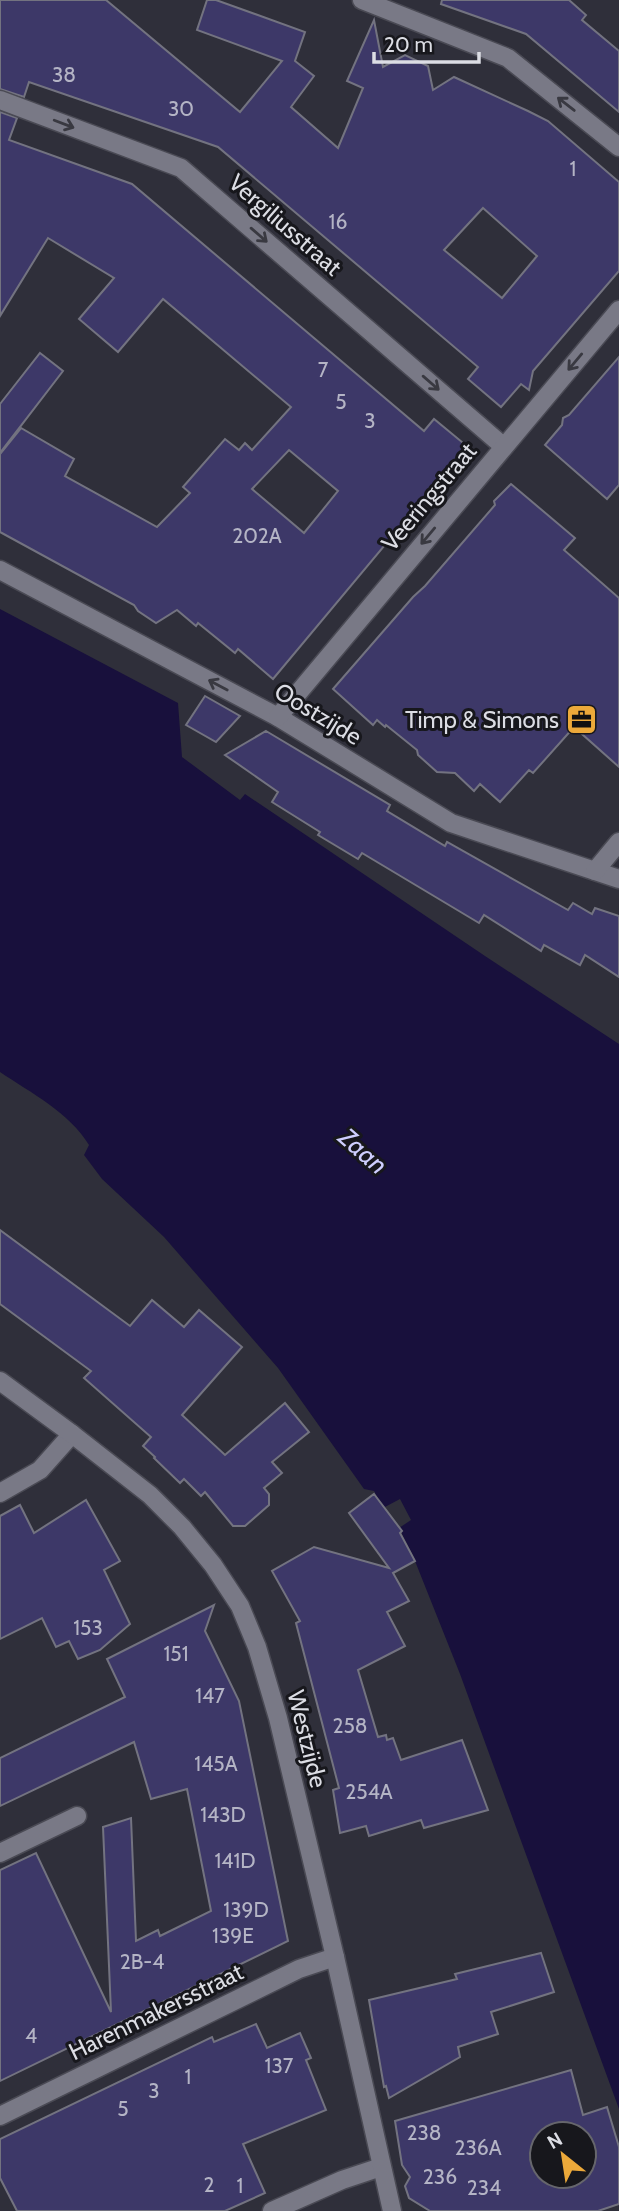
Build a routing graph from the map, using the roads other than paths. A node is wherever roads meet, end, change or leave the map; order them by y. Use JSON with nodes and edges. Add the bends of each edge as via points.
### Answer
{"nodes":[{"id":1,"x":362,"y":0,"type":"edge"},
{"id":2,"x":0,"y":100,"type":"edge"},
{"id":3,"x":619,"y":147,"type":"edge"},
{"id":4,"x":619,"y":310,"type":"edge"},
{"id":5,"x":503,"y":446,"type":"junction"},
{"id":6,"x":0,"y":570,"type":"edge"},
{"id":7,"x":278,"y":717,"type":"junction"},
{"id":8,"x":619,"y":842,"type":"edge"},
{"id":9,"x":595,"y":871,"type":"junction"},
{"id":10,"x":619,"y":879,"type":"edge"},
{"id":11,"x":0,"y":1381,"type":"edge"},
{"id":12,"x":72,"y":1434,"type":"junction"},
{"id":13,"x":0,"y":1493,"type":"edge"},
{"id":14,"x":77,"y":1816,"type":"dead end"},
{"id":15,"x":0,"y":1853,"type":"edge"},
{"id":16,"x":335,"y":1957,"type":"junction"},
{"id":17,"x":0,"y":2116,"type":"edge"},
{"id":18,"x":381,"y":2167,"type":"junction"},
{"id":19,"x":272,"y":2211,"type":"edge"},
{"id":20,"x":392,"y":2211,"type":"edge"}],
"edges":[{"from":3,"to":1,"type":"street","one_way":true,"via":[[508,58]]},
{"from":2,"to":5,"type":"street","name":"Vergiliusstraat","one_way":true,"via":[[181,168]]},
{"from":4,"to":5,"type":"street","name":"Veeringstraat","one_way":true},
{"from":5,"to":7,"type":"street","name":"Veeringstraat","one_way":true},
{"from":7,"to":6,"type":"street","name":"Oostzijde","one_way":true},
{"from":7,"to":9,"type":"street","name":"Oostzijde","via":[[451,823]]},
{"from":8,"to":9,"type":"street"},
{"from":9,"to":10,"type":"street","name":"Oostzijde"},
{"from":11,"to":12,"type":"street","name":"Westzijde"},
{"from":12,"to":13,"type":"street","via":[[40,1470]]},
{"from":12,"to":16,"type":"street","name":"Westzijde","via":[[150,1495],[182,1527],[240,1606],[278,1718]]},
{"from":14,"to":15,"type":"street"},
{"from":16,"to":17,"type":"street","name":"Harenmakersstraat","via":[[299,1969]]},
{"from":16,"to":18,"type":"street","name":"Westzijde"},
{"from":18,"to":19,"type":"street"},
{"from":18,"to":20,"type":"street","name":"Westzijde"}]}
